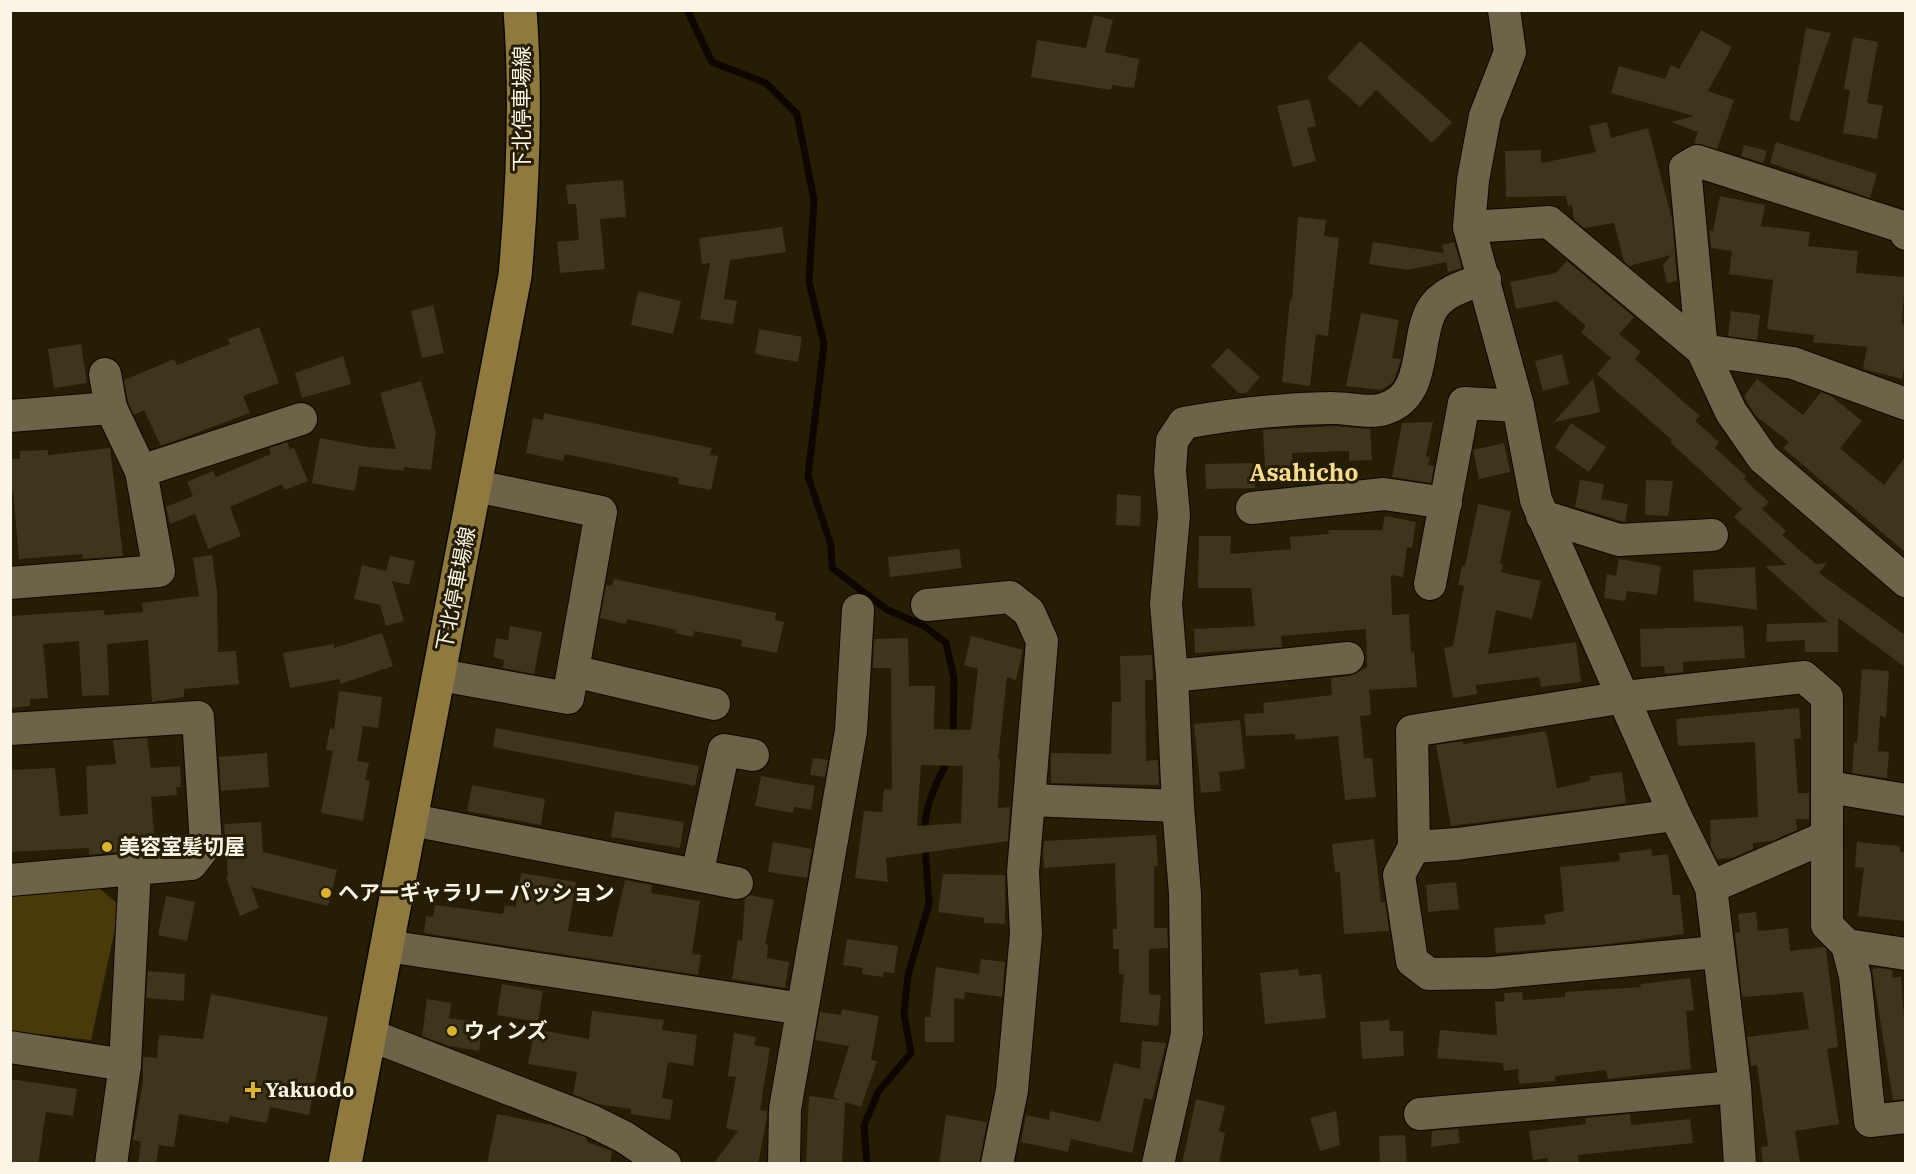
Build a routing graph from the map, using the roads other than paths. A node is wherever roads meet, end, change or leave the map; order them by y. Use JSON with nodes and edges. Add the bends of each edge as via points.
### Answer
{"nodes":[{"id":1,"x":520,"y":10,"type":"edge"},
{"id":2,"x":1504,"y":10,"type":"edge"},
{"id":3,"x":1469,"y":227,"type":"junction"},
{"id":4,"x":1905,"y":234,"type":"edge"},
{"id":5,"x":1485,"y":279,"type":"junction"},
{"id":6,"x":1702,"y":350,"type":"junction"},
{"id":7,"x":105,"y":374,"type":"dead end"},
{"id":8,"x":1905,"y":404,"type":"edge"},
{"id":9,"x":1518,"y":406,"type":"junction"},
{"id":10,"x":111,"y":408,"type":"junction"},
{"id":11,"x":10,"y":416,"type":"edge"},
{"id":12,"x":301,"y":419,"type":"dead end"},
{"id":13,"x":141,"y":471,"type":"junction"},
{"id":14,"x":476,"y":486,"type":"junction"},
{"id":15,"x":1446,"y":503,"type":"junction"},
{"id":16,"x":1252,"y":508,"type":"dead end"},
{"id":17,"x":1542,"y":516,"type":"junction"},
{"id":18,"x":1712,"y":535,"type":"dead end"},
{"id":19,"x":1905,"y":581,"type":"edge"},
{"id":20,"x":10,"y":582,"type":"edge"},
{"id":21,"x":1430,"y":585,"type":"dead end"},
{"id":22,"x":927,"y":605,"type":"dead end"},
{"id":23,"x":858,"y":610,"type":"dead end"},
{"id":24,"x":1348,"y":658,"type":"dead end"},
{"id":25,"x":573,"y":671,"type":"junction"},
{"id":26,"x":440,"y":675,"type":"junction"},
{"id":27,"x":1172,"y":676,"type":"junction"},
{"id":28,"x":1625,"y":697,"type":"junction"},
{"id":29,"x":714,"y":704,"type":"dead end"},
{"id":30,"x":10,"y":729,"type":"edge"},
{"id":31,"x":753,"y":755,"type":"dead end"},
{"id":32,"x":1829,"y":787,"type":"junction"},
{"id":33,"x":1029,"y":800,"type":"junction"},
{"id":34,"x":1905,"y":800,"type":"edge"},
{"id":35,"x":1178,"y":806,"type":"junction"},
{"id":36,"x":1675,"y":815,"type":"junction"},
{"id":37,"x":412,"y":820,"type":"junction"},
{"id":38,"x":1826,"y":837,"type":"junction"},
{"id":39,"x":1414,"y":847,"type":"junction"},
{"id":40,"x":135,"y":869,"type":"junction"},
{"id":41,"x":697,"y":875,"type":"junction"},
{"id":42,"x":10,"y":880,"type":"edge"},
{"id":43,"x":736,"y":883,"type":"dead end"},
{"id":44,"x":1711,"y":887,"type":"junction"},
{"id":45,"x":1847,"y":945,"type":"junction"},
{"id":46,"x":387,"y":946,"type":"junction"},
{"id":47,"x":1717,"y":952,"type":"junction"},
{"id":48,"x":1905,"y":954,"type":"edge"},
{"id":49,"x":802,"y":1009,"type":"junction"},
{"id":50,"x":370,"y":1035,"type":"junction"},
{"id":51,"x":10,"y":1047,"type":"edge"},
{"id":52,"x":125,"y":1065,"type":"junction"},
{"id":53,"x":1735,"y":1087,"type":"junction"},
{"id":54,"x":1420,"y":1114,"type":"dead end"},
{"id":55,"x":1905,"y":1117,"type":"edge"},
{"id":56,"x":111,"y":1164,"type":"edge"},
{"id":57,"x":345,"y":1164,"type":"edge"},
{"id":58,"x":665,"y":1164,"type":"edge"},
{"id":59,"x":783,"y":1164,"type":"edge"},
{"id":60,"x":997,"y":1164,"type":"edge"},
{"id":61,"x":1158,"y":1164,"type":"edge"},
{"id":62,"x":1740,"y":1164,"type":"edge"}],
"edges":[{"from":1,"to":14,"type":"main road","name":"下北停車場線","via":[[525,73],[515,276]]},
{"from":2,"to":3,"type":"street","via":[[1510,52],[1485,116]]},
{"from":3,"to":5,"type":"street"},
{"from":3,"to":6,"type":"street","via":[[1549,222]]},
{"from":4,"to":6,"type":"street","via":[[1903,227],[1697,161],[1685,168]]},
{"from":5,"to":9,"type":"street"},
{"from":5,"to":27,"type":"street","via":[[1454,290],[1431,310],[1414,383],[1384,410],[1272,411],[1184,423],[1172,441],[1174,515],[1166,604]]},
{"from":6,"to":8,"type":"street","via":[[1793,363]]},
{"from":6,"to":19,"type":"street","via":[[1731,412],[1763,458]]},
{"from":7,"to":10,"type":"street"},
{"from":9,"to":15,"type":"street","via":[[1464,403]]},
{"from":9,"to":17,"type":"street"},
{"from":10,"to":11,"type":"street"},
{"from":10,"to":13,"type":"street"},
{"from":12,"to":13,"type":"street"},
{"from":13,"to":20,"type":"street","via":[[159,571]]},
{"from":14,"to":25,"type":"street","via":[[601,512]]},
{"from":14,"to":26,"type":"main road","name":"下北停車場線"},
{"from":15,"to":16,"type":"street","via":[[1384,494]]},
{"from":15,"to":21,"type":"street"},
{"from":17,"to":18,"type":"street","via":[[1619,540]]},
{"from":17,"to":28,"type":"street"},
{"from":22,"to":33,"type":"street","via":[[1010,597],[1029,612],[1042,640]]},
{"from":23,"to":49,"type":"street","via":[[851,731]]},
{"from":24,"to":27,"type":"street"},
{"from":25,"to":26,"type":"street","via":[[568,698]]},
{"from":25,"to":29,"type":"street"},
{"from":26,"to":37,"type":"main road","name":"下北停車場線"},
{"from":27,"to":35,"type":"street"},
{"from":28,"to":32,"type":"street","via":[[1804,677],[1827,697]]},
{"from":28,"to":36,"type":"street"},
{"from":28,"to":39,"type":"street","via":[[1412,731]]},
{"from":30,"to":40,"type":"street","via":[[198,717],[206,846],[191,864]]},
{"from":31,"to":41,"type":"street","via":[[724,750]]},
{"from":32,"to":34,"type":"street"},
{"from":32,"to":38,"type":"street"},
{"from":33,"to":35,"type":"street"},
{"from":33,"to":60,"type":"street","via":[[1023,872],[1026,934],[1012,1090]]},
{"from":35,"to":61,"type":"street","via":[[1185,894],[1187,1034]]},
{"from":36,"to":39,"type":"street"},
{"from":36,"to":44,"type":"street"},
{"from":37,"to":41,"type":"street"},
{"from":37,"to":46,"type":"main road","name":"下北停車場線"},
{"from":38,"to":44,"type":"street"},
{"from":38,"to":45,"type":"street","via":[[1827,925]]},
{"from":39,"to":47,"type":"street","via":[[1399,875],[1412,960],[1429,974],[1491,973]]},
{"from":40,"to":42,"type":"street"},
{"from":40,"to":52,"type":"street"},
{"from":41,"to":43,"type":"street"},
{"from":44,"to":47,"type":"street"},
{"from":45,"to":48,"type":"street"},
{"from":45,"to":55,"type":"street","via":[[1855,976],[1870,1121]]},
{"from":46,"to":49,"type":"street"},
{"from":46,"to":50,"type":"main road","name":"下北停車場線"},
{"from":47,"to":53,"type":"street"},
{"from":49,"to":59,"type":"street","via":[[785,1109]]},
{"from":50,"to":57,"type":"main road","name":"下北停車場線"},
{"from":50,"to":58,"type":"street","via":[[592,1121]]},
{"from":51,"to":52,"type":"street"},
{"from":52,"to":56,"type":"street"},
{"from":53,"to":54,"type":"street"},
{"from":53,"to":62,"type":"street"}]}
